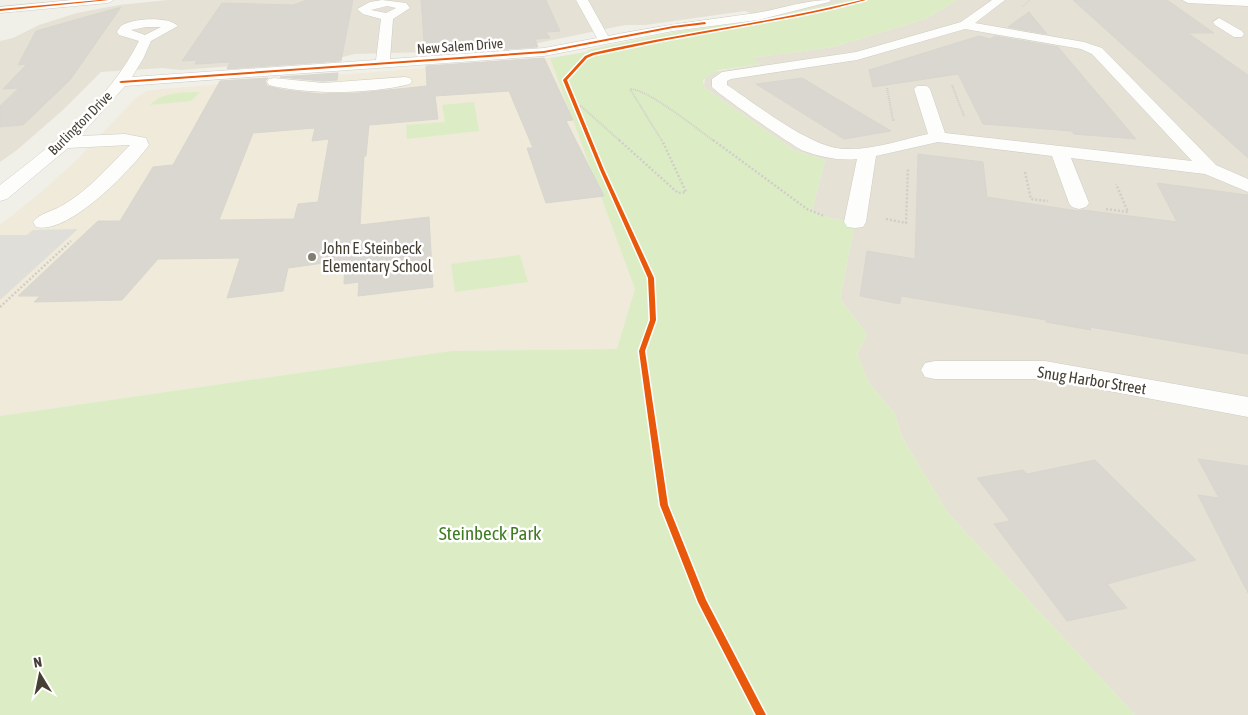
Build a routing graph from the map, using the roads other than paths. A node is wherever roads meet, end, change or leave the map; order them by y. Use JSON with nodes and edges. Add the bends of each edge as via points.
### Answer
{"nodes":[{"id":1,"x":64,"y":0,"type":"edge"},
{"id":2,"x":108,"y":0,"type":"edge"},
{"id":3,"x":582,"y":0,"type":"edge"},
{"id":4,"x":782,"y":0,"type":"edge"},
{"id":5,"x":825,"y":0,"type":"edge"},
{"id":6,"x":999,"y":0,"type":"edge"},
{"id":7,"x":1190,"y":2,"type":"edge"},
{"id":8,"x":1248,"y":3,"type":"edge"},
{"id":9,"x":2,"y":6,"type":"edge"},
{"id":10,"x":796,"y":7,"type":"junction"},
{"id":11,"x":387,"y":17,"type":"dead end"},
{"id":12,"x":965,"y":24,"type":"junction"},
{"id":13,"x":146,"y":39,"type":"dead end"},
{"id":14,"x":605,"y":41,"type":"junction"},
{"id":15,"x":464,"y":58,"type":"junction"},
{"id":16,"x":384,"y":64,"type":"junction"},
{"id":17,"x":270,"y":72,"type":"junction"},
{"id":18,"x":458,"y":73,"type":"dead end"},
{"id":19,"x":417,"y":80,"type":"dead end"},
{"id":20,"x":121,"y":82,"type":"junction"},
{"id":21,"x":922,"y":89,"type":"dead end"},
{"id":22,"x":938,"y":137,"type":"junction"},
{"id":23,"x":62,"y":143,"type":"junction"},
{"id":24,"x":1059,"y":151,"type":"junction"},
{"id":25,"x":867,"y":153,"type":"junction"},
{"id":26,"x":1210,"y":169,"type":"junction"},
{"id":27,"x":1248,"y":186,"type":"edge"},
{"id":28,"x":0,"y":195,"type":"edge"},
{"id":29,"x":1078,"y":203,"type":"dead end"},
{"id":30,"x":44,"y":222,"type":"dead end"},
{"id":31,"x":855,"y":222,"type":"road end"},
{"id":32,"x":935,"y":370,"type":"dead end"},
{"id":33,"x":1248,"y":407,"type":"edge"}],
"edges":[{"from":1,"to":9,"type":"street"},
{"from":2,"to":9,"type":"street"},
{"from":3,"to":14,"type":"street"},
{"from":4,"to":10,"type":"street"},
{"from":5,"to":10,"type":"street","name":"New Salem Drive"},
{"from":6,"to":12,"type":"street"},
{"from":7,"to":8,"type":"street"},
{"from":10,"to":14,"type":"street","name":"New Salem Drive"},
{"from":11,"to":16,"type":"street"},
{"from":12,"to":25,"type":"street","via":[[857,56],[727,76],[719,80],[720,87],[808,146],[844,155]]},
{"from":12,"to":26,"type":"street","via":[[1096,51]]},
{"from":13,"to":20,"type":"street","name":"Burlington Drive","via":[[140,55]]},
{"from":14,"to":15,"type":"street","name":"New Salem Drive","via":[[544,52]]},
{"from":15,"to":16,"type":"street","name":"New Salem Drive"},
{"from":15,"to":18,"type":"street","via":[[466,68]]},
{"from":16,"to":17,"type":"street","name":"New Salem Drive"},
{"from":17,"to":19,"type":"street","via":[[270,81],[307,88]]},
{"from":17,"to":20,"type":"street","name":"New Salem Drive"},
{"from":20,"to":23,"type":"street","name":"Burlington Drive"},
{"from":21,"to":22,"type":"street"},
{"from":22,"to":24,"type":"street"},
{"from":22,"to":25,"type":"street"},
{"from":23,"to":28,"type":"street","name":"Burlington Drive"},
{"from":23,"to":30,"type":"street","via":[[136,140],[140,145],[78,205]]},
{"from":24,"to":26,"type":"street"},
{"from":24,"to":29,"type":"street"},
{"from":25,"to":31,"type":"street"},
{"from":26,"to":27,"type":"street"},
{"from":32,"to":33,"type":"street","name":"Snug Harbor Street","via":[[1046,370]]}]}
